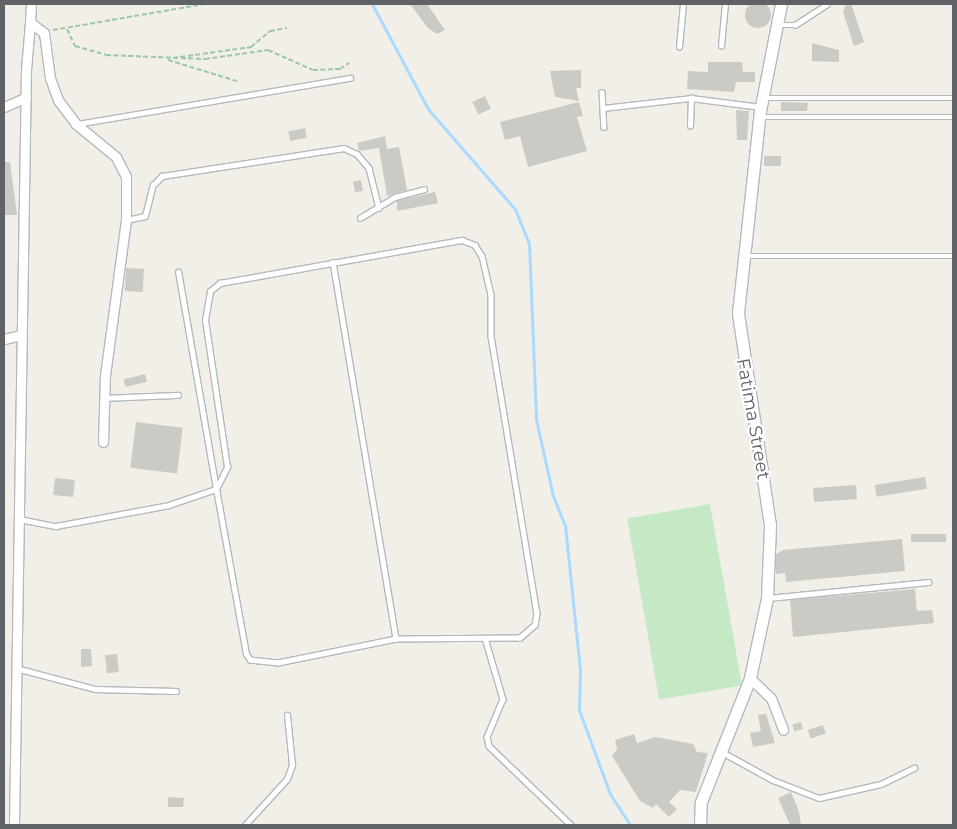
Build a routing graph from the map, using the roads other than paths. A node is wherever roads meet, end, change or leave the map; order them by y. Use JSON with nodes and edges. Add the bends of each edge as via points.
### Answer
{"nodes":[{"id":1,"x":31,"y":4,"type":"edge"},
{"id":2,"x":683,"y":4,"type":"edge"},
{"id":3,"x":725,"y":4,"type":"edge"},
{"id":4,"x":781,"y":4,"type":"edge"},
{"id":5,"x":827,"y":4,"type":"edge"},
{"id":6,"x":30,"y":22,"type":"junction"},
{"id":7,"x":776,"y":25,"type":"junction"},
{"id":8,"x":721,"y":46,"type":"dead end"},
{"id":9,"x":679,"y":47,"type":"dead end"},
{"id":10,"x":350,"y":78,"type":"dead end"},
{"id":11,"x":602,"y":92,"type":"dead end"},
{"id":12,"x":26,"y":96,"type":"junction"},
{"id":13,"x":691,"y":98,"type":"junction"},
{"id":14,"x":953,"y":98,"type":"edge"},
{"id":15,"x":4,"y":107,"type":"edge"},
{"id":16,"x":761,"y":107,"type":"junction"},
{"id":17,"x":603,"y":108,"type":"junction"},
{"id":18,"x":953,"y":117,"type":"edge"},
{"id":19,"x":76,"y":124,"type":"junction"},
{"id":20,"x":690,"y":126,"type":"dead end"},
{"id":21,"x":604,"y":127,"type":"dead end"},
{"id":22,"x":424,"y":189,"type":"dead end"},
{"id":23,"x":379,"y":208,"type":"junction"},
{"id":24,"x":360,"y":218,"type":"dead end"},
{"id":25,"x":126,"y":220,"type":"junction"},
{"id":26,"x":743,"y":256,"type":"junction"},
{"id":27,"x":953,"y":256,"type":"edge"},
{"id":28,"x":333,"y":262,"type":"junction"},
{"id":29,"x":178,"y":272,"type":"dead end"},
{"id":30,"x":22,"y":335,"type":"junction"},
{"id":31,"x":4,"y":338,"type":"edge"},
{"id":32,"x":178,"y":395,"type":"dead end"},
{"id":33,"x":105,"y":398,"type":"junction"},
{"id":34,"x":103,"y":442,"type":"dead end"},
{"id":35,"x":216,"y":489,"type":"junction"},
{"id":36,"x":19,"y":519,"type":"junction"},
{"id":37,"x":928,"y":582,"type":"dead end"},
{"id":38,"x":766,"y":598,"type":"junction"},
{"id":39,"x":485,"y":638,"type":"junction"},
{"id":40,"x":396,"y":639,"type":"junction"},
{"id":41,"x":16,"y":668,"type":"junction"},
{"id":42,"x":750,"y":678,"type":"junction"},
{"id":43,"x":176,"y":691,"type":"dead end"},
{"id":44,"x":287,"y":715,"type":"dead end"},
{"id":45,"x":783,"y":730,"type":"dead end"},
{"id":46,"x":724,"y":752,"type":"junction"},
{"id":47,"x":914,"y":768,"type":"dead end"},
{"id":48,"x":14,"y":825,"type":"edge"},
{"id":49,"x":245,"y":825,"type":"edge"},
{"id":50,"x":572,"y":825,"type":"edge"},
{"id":51,"x":700,"y":825,"type":"edge"}],
"edges":[{"from":1,"to":6,"type":"street"},
{"from":2,"to":9,"type":"lane"},
{"from":3,"to":8,"type":"lane"},
{"from":4,"to":7,"type":"street","name":"Fatima Street"},
{"from":5,"to":7,"type":"lane","via":[[795,25]]},
{"from":6,"to":12,"type":"street"},
{"from":6,"to":19,"type":"street","via":[[43,31],[53,89]]},
{"from":7,"to":16,"type":"street","name":"Fatima Street"},
{"from":10,"to":19,"type":"lane"},
{"from":11,"to":17,"type":"lane"},
{"from":12,"to":15,"type":"street"},
{"from":12,"to":30,"type":"street"},
{"from":13,"to":16,"type":"lane"},
{"from":13,"to":17,"type":"lane"},
{"from":13,"to":20,"type":"lane"},
{"from":14,"to":16,"type":"lane"},
{"from":16,"to":18,"type":"lane"},
{"from":16,"to":26,"type":"street","name":"Fatima Street"},
{"from":17,"to":21,"type":"lane"},
{"from":19,"to":25,"type":"street","via":[[123,167]]},
{"from":22,"to":23,"type":"lane","via":[[395,197]]},
{"from":23,"to":24,"type":"lane"},
{"from":23,"to":25,"type":"lane","via":[[369,168],[357,154],[344,148],[162,176],[153,185],[145,216]]},
{"from":25,"to":33,"type":"street"},
{"from":26,"to":27,"type":"lane"},
{"from":26,"to":38,"type":"street","name":"Fatima Street","via":[[738,313],[770,525]]},
{"from":28,"to":35,"type":"lane","via":[[220,283],[210,291],[205,320],[227,467]]},
{"from":28,"to":39,"type":"lane","via":[[462,240],[475,245],[482,256],[537,613],[529,634]]},
{"from":28,"to":40,"type":"lane"},
{"from":29,"to":35,"type":"lane"},
{"from":30,"to":31,"type":"street"},
{"from":30,"to":36,"type":"street"},
{"from":32,"to":33,"type":"lane"},
{"from":33,"to":34,"type":"street"},
{"from":35,"to":36,"type":"lane","via":[[168,506],[56,526]]},
{"from":35,"to":40,"type":"lane","via":[[250,660],[278,663]]},
{"from":36,"to":41,"type":"street"},
{"from":37,"to":38,"type":"lane"},
{"from":38,"to":42,"type":"street","name":"Fatima Street"},
{"from":39,"to":40,"type":"lane"},
{"from":39,"to":50,"type":"lane","via":[[502,699],[487,736],[489,746]]},
{"from":41,"to":43,"type":"lane","via":[[95,689]]},
{"from":41,"to":48,"type":"street"},
{"from":42,"to":45,"type":"street","via":[[772,698]]},
{"from":42,"to":46,"type":"street","name":"Fatima Street"},
{"from":44,"to":49,"type":"lane","via":[[292,765],[287,778]]},
{"from":46,"to":47,"type":"lane","via":[[773,780],[819,798],[881,784]]},
{"from":46,"to":51,"type":"street","name":"Fatima Street","via":[[701,802]]}]}
